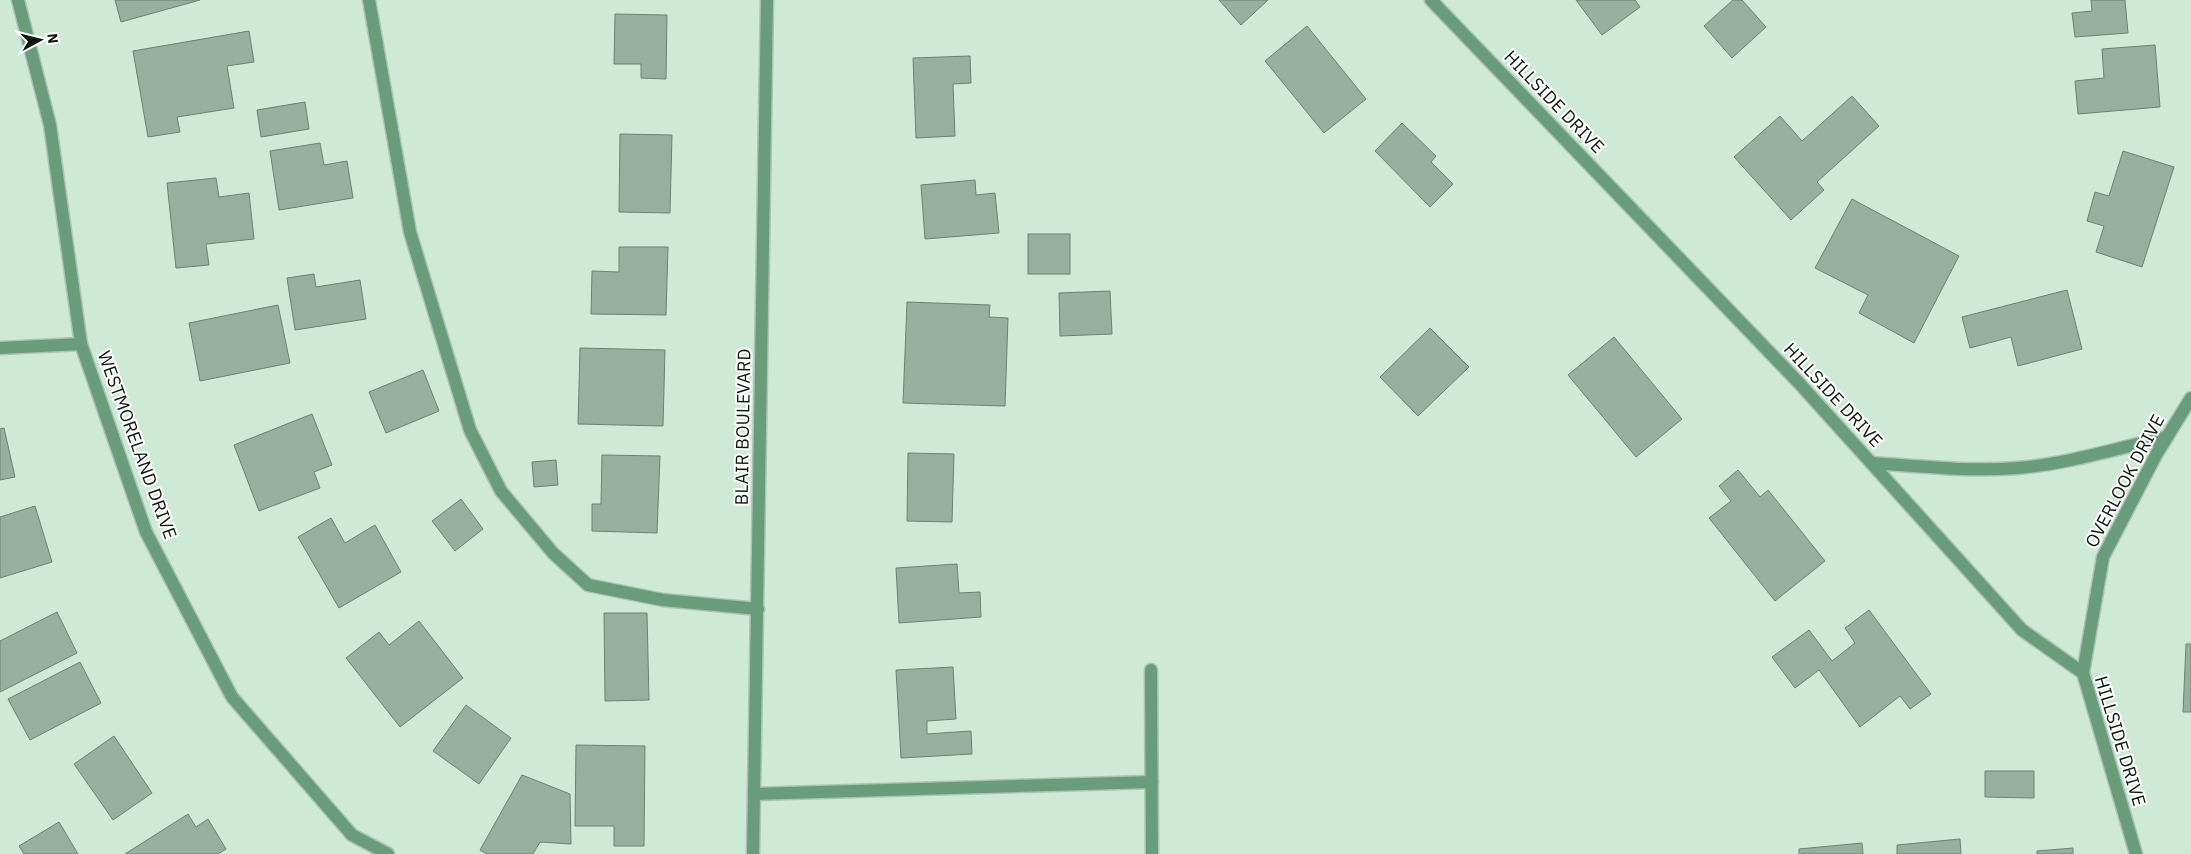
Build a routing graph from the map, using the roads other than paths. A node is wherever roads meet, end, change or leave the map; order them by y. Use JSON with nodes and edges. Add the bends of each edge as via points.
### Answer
{"nodes":[{"id":1,"x":18,"y":0,"type":"edge"},
{"id":2,"x":369,"y":0,"type":"edge"},
{"id":3,"x":767,"y":0,"type":"edge"},
{"id":4,"x":1432,"y":0,"type":"edge"},
{"id":5,"x":81,"y":344,"type":"junction"},
{"id":6,"x":0,"y":348,"type":"edge"},
{"id":7,"x":2191,"y":398,"type":"edge"},
{"id":8,"x":2167,"y":437,"type":"junction"},
{"id":9,"x":1872,"y":463,"type":"junction"},
{"id":10,"x":758,"y":609,"type":"junction"},
{"id":11,"x":1151,"y":670,"type":"dead end"},
{"id":12,"x":2083,"y":673,"type":"junction"},
{"id":13,"x":1152,"y":782,"type":"junction"},
{"id":14,"x":754,"y":794,"type":"junction"},
{"id":15,"x":388,"y":854,"type":"edge"},
{"id":16,"x":752,"y":854,"type":"edge"},
{"id":17,"x":1152,"y":854,"type":"edge"},
{"id":18,"x":2136,"y":854,"type":"edge"}],
"edges":[{"from":1,"to":5,"type":"street","name":"WESTMORELAND DRIVE","via":[[50,125]]},
{"from":2,"to":10,"type":"street","via":[[410,232],[470,430],[501,491],[553,553],[588,585],[662,600]]},
{"from":3,"to":10,"type":"street","name":"BLAIR BOULEVARD"},
{"from":4,"to":9,"type":"street","name":"HILLSIDE DRIVE"},
{"from":5,"to":6,"type":"street"},
{"from":5,"to":15,"type":"street","name":"WESTMORELAND DRIVE","via":[[146,532],[232,697],[352,835]]},
{"from":7,"to":8,"type":"street","name":"OVERLOOK DRIVE"},
{"from":8,"to":9,"type":"street","via":[[2017,468],[1935,468]]},
{"from":8,"to":12,"type":"street","name":"OVERLOOK DRIVE","via":[[2102,557]]},
{"from":9,"to":12,"type":"street","name":"HILLSIDE DRIVE","via":[[2022,630]]},
{"from":10,"to":14,"type":"street","name":"BLAIR BOULEVARD"},
{"from":11,"to":13,"type":"street"},
{"from":12,"to":18,"type":"street","name":"HILLSIDE DRIVE"},
{"from":13,"to":14,"type":"street"},
{"from":13,"to":17,"type":"street"},
{"from":14,"to":16,"type":"street","name":"BLAIR BOULEVARD"}]}
